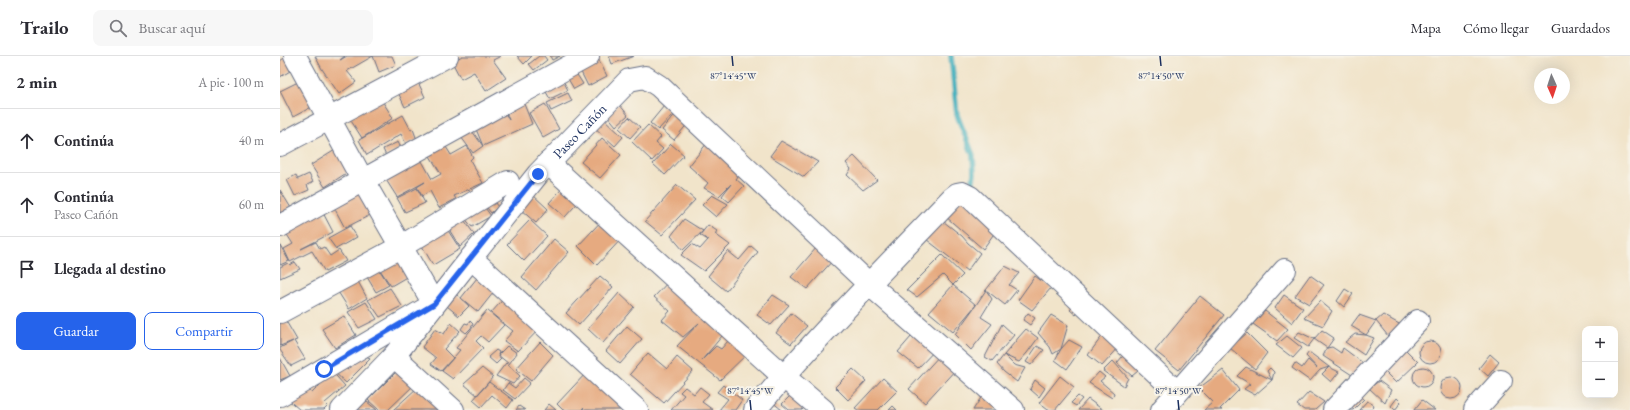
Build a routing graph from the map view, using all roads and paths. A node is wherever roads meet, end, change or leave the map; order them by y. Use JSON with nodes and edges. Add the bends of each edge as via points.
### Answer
{"nodes":[{"id":1,"x":288,"y":56,"type":"edge"},
{"id":2,"x":296,"y":56,"type":"edge"},
{"id":3,"x":447,"y":56,"type":"edge"},
{"id":4,"x":588,"y":56,"type":"edge"},
{"id":5,"x":280,"y":60,"type":"edge"},
{"id":6,"x":331,"y":119,"type":"junction"},
{"id":7,"x":280,"y":145,"type":"edge"},
{"id":8,"x":548,"y":163,"type":"junction"},
{"id":9,"x":362,"y":179,"type":"junction"},
{"id":10,"x":508,"y":182,"type":"dead end"},
{"id":11,"x":280,"y":226,"type":"edge"},
{"id":12,"x":402,"y":246,"type":"junction"},
{"id":13,"x":471,"y":258,"type":"junction"},
{"id":14,"x":1285,"y":270,"type":"dead end"},
{"id":15,"x":869,"y":284,"type":"junction"},
{"id":16,"x":434,"y":304,"type":"junction"},
{"id":17,"x":280,"y":312,"type":"edge"},
{"id":18,"x":1418,"y":321,"type":"dead end"},
{"id":19,"x":394,"y":356,"type":"junction"},
{"id":20,"x":783,"y":376,"type":"junction"},
{"id":21,"x":1501,"y":381,"type":"dead end"},
{"id":22,"x":1177,"y":392,"type":"junction"},
{"id":23,"x":280,"y":395,"type":"edge"},
{"id":24,"x":342,"y":410,"type":"edge"},
{"id":25,"x":453,"y":410,"type":"edge"},
{"id":26,"x":637,"y":410,"type":"edge"},
{"id":27,"x":755,"y":410,"type":"edge"},
{"id":28,"x":823,"y":410,"type":"edge"},
{"id":29,"x":1013,"y":410,"type":"edge"},
{"id":30,"x":1162,"y":410,"type":"edge"},
{"id":31,"x":1334,"y":410,"type":"edge"},
{"id":32,"x":1475,"y":410,"type":"edge"}],
"edges":[{"from":1,"to":5,"type":"street"},
{"from":2,"to":6,"type":"street"},
{"from":3,"to":6,"type":"street"},
{"from":4,"to":9,"type":"street"},
{"from":6,"to":7,"type":"street"},
{"from":6,"to":9,"type":"street"},
{"from":8,"to":13,"type":"street","name":"Paseo Cañón"},
{"from":8,"to":15,"type":"street","name":"Paseo Cañón","via":[[629,80],[645,78],[659,86]]},
{"from":8,"to":20,"type":"street"},
{"from":9,"to":11,"type":"street"},
{"from":9,"to":12,"type":"street"},
{"from":10,"to":12,"type":"street"},
{"from":12,"to":16,"type":"street"},
{"from":12,"to":17,"type":"street"},
{"from":13,"to":16,"type":"street","name":"Paseo Cañón"},
{"from":13,"to":26,"type":"street"},
{"from":14,"to":22,"type":"street"},
{"from":15,"to":20,"type":"street"},
{"from":15,"to":22,"type":"street","via":[[952,198],[962,193],[970,197]]},
{"from":15,"to":29,"type":"street"},
{"from":16,"to":19,"type":"street","name":"Paseo Cañón"},
{"from":16,"to":23,"type":"street"},
{"from":18,"to":31,"type":"street"},
{"from":19,"to":24,"type":"street","name":"Paseo Cañón"},
{"from":19,"to":25,"type":"street"},
{"from":20,"to":27,"type":"street"},
{"from":20,"to":28,"type":"street"},
{"from":21,"to":32,"type":"street"},
{"from":22,"to":30,"type":"street"}]}
